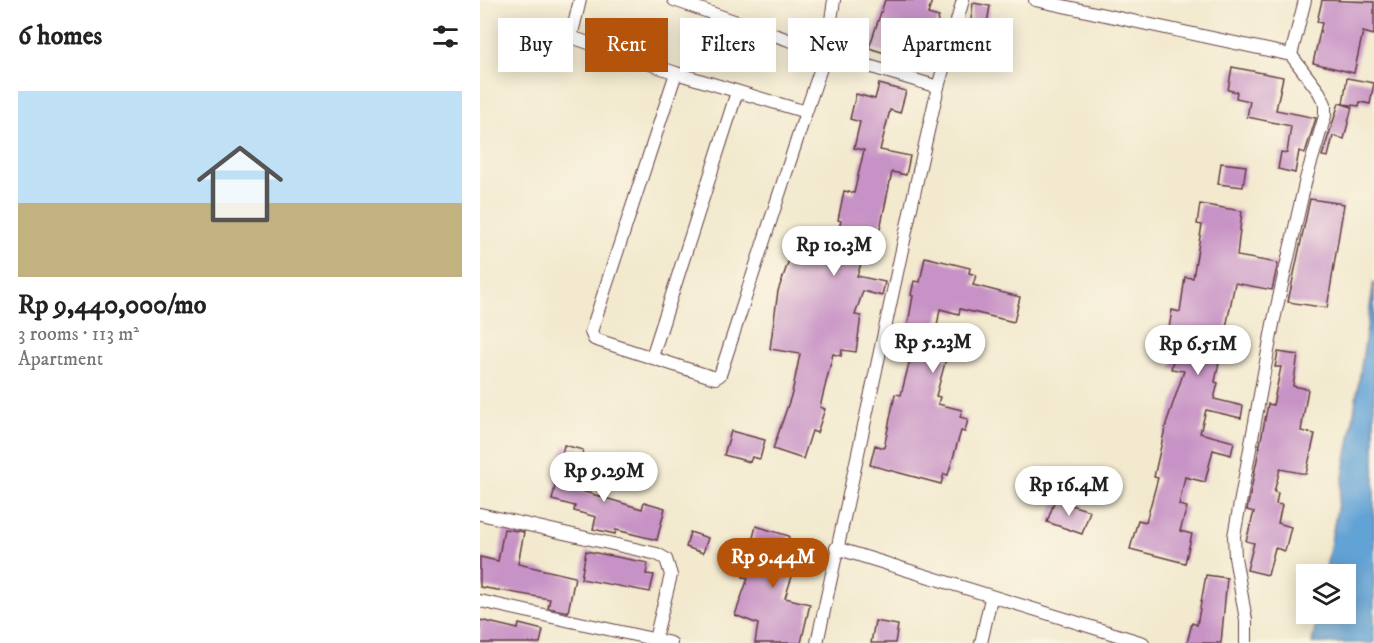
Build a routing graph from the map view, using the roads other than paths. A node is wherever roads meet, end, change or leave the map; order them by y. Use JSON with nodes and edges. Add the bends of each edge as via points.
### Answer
{"nodes":[{"id":1,"x":580,"y":0,"type":"edge"},
{"id":2,"x":674,"y":0,"type":"edge"},
{"id":3,"x":834,"y":0,"type":"edge"},
{"id":4,"x":963,"y":0,"type":"edge"},
{"id":5,"x":1035,"y":0,"type":"edge"},
{"id":6,"x":1305,"y":0,"type":"edge"},
{"id":7,"x":1089,"y":5,"type":"edge"},
{"id":8,"x":831,"y":18,"type":"edge"},
{"id":9,"x":788,"y":40,"type":"edge"},
{"id":10,"x":1291,"y":55,"type":"junction"},
{"id":11,"x":869,"y":66,"type":"edge"},
{"id":12,"x":820,"y":72,"type":"edge"},
{"id":13,"x":676,"y":73,"type":"junction"},
{"id":14,"x":938,"y":87,"type":"junction"},
{"id":15,"x":737,"y":92,"type":"junction"},
{"id":16,"x":806,"y":112,"type":"junction"},
{"id":17,"x":652,"y":357,"type":"junction"},
{"id":18,"x":480,"y":514,"type":"edge"},
{"id":19,"x":836,"y":548,"type":"junction"},
{"id":20,"x":991,"y":598,"type":"junction"},
{"id":21,"x":480,"y":601,"type":"edge"},
{"id":22,"x":655,"y":642,"type":"edge"},
{"id":23,"x":671,"y":643,"type":"edge"},
{"id":24,"x":818,"y":643,"type":"edge"},
{"id":25,"x":981,"y":643,"type":"edge"},
{"id":26,"x":1143,"y":643,"type":"edge"},
{"id":27,"x":1246,"y":643,"type":"edge"}],
"edges":[{"from":1,"to":13,"type":"street","via":[[574,38]]},
{"from":2,"to":9,"type":"street"},
{"from":3,"to":8,"type":"street"},
{"from":4,"to":14,"type":"street"},
{"from":5,"to":7,"type":"street"},
{"from":6,"to":10,"type":"street"},
{"from":7,"to":10,"type":"street"},
{"from":10,"to":27,"type":"street","via":[[1319,92],[1325,116],[1306,178],[1236,522],[1235,557]]},
{"from":11,"to":14,"type":"street"},
{"from":12,"to":16,"type":"street"},
{"from":13,"to":15,"type":"street"},
{"from":13,"to":17,"type":"street","via":[[591,333],[594,339]]},
{"from":14,"to":19,"type":"street"},
{"from":15,"to":16,"type":"street"},
{"from":15,"to":17,"type":"street"},
{"from":16,"to":17,"type":"street","via":[[720,375],[715,378]]},
{"from":18,"to":22,"type":"street","via":[[666,559],[670,575]]},
{"from":19,"to":20,"type":"street"},
{"from":19,"to":24,"type":"street"},
{"from":20,"to":25,"type":"street"},
{"from":20,"to":26,"type":"street"},
{"from":21,"to":22,"type":"street"},
{"from":22,"to":23,"type":"street"}]}
